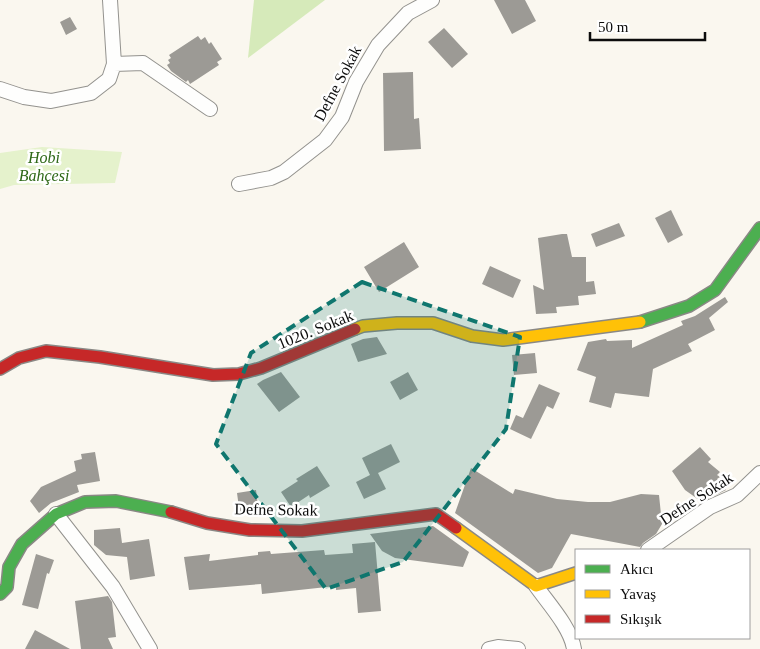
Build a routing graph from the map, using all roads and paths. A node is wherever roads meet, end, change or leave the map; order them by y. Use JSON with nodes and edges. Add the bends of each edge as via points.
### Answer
{"nodes":[{"id":1,"x":110,"y":0,"type":"edge"},
{"id":2,"x":432,"y":0,"type":"edge"},
{"id":3,"x":114,"y":64,"type":"junction"},
{"id":4,"x":0,"y":89,"type":"edge"},
{"id":5,"x":210,"y":109,"type":"dead end"},
{"id":6,"x":239,"y":184,"type":"dead end"},
{"id":7,"x":760,"y":228,"type":"edge"},
{"id":8,"x":0,"y":369,"type":"edge"},
{"id":9,"x":760,"y":473,"type":"edge"},
{"id":10,"x":56,"y":514,"type":"junction"},
{"id":11,"x":649,"y":549,"type":"edge"},
{"id":12,"x":575,"y":573,"type":"edge"},
{"id":13,"x":536,"y":586,"type":"junction"},
{"id":14,"x":0,"y":594,"type":"edge"},
{"id":15,"x":150,"y":649,"type":"edge"},
{"id":16,"x":489,"y":649,"type":"edge"},
{"id":17,"x":518,"y":649,"type":"edge"},
{"id":18,"x":574,"y":649,"type":"edge"}],
"edges":[{"from":1,"to":3,"type":"street"},
{"from":2,"to":6,"type":"street","name":"Defne Sokak","via":[[408,13],[378,45],[356,82],[342,118],[325,140],[284,172]]},
{"from":3,"to":4,"type":"street","via":[[109,80],[91,92],[51,101]]},
{"from":3,"to":5,"type":"street","via":[[143,63]]},
{"from":7,"to":8,"type":"street","name":"1020. Sokak","via":[[715,290],[689,306],[642,322],[503,340],[472,336],[432,323],[363,326],[239,374],[213,375],[46,351],[19,358]]},
{"from":9,"to":11,"type":"street","name":"Defne Sokak","via":[[738,495],[710,507]]},
{"from":10,"to":13,"type":"street","name":"Defne Sokak","via":[[85,502],[116,500],[207,523],[250,530],[302,530],[436,514]]},
{"from":10,"to":14,"type":"street","name":"Defne Sokak","via":[[22,544],[9,567],[7,587]]},
{"from":10,"to":15,"type":"street","via":[[112,587]]},
{"from":12,"to":13,"type":"street"},
{"from":13,"to":18,"type":"street","via":[[567,630]]},
{"from":16,"to":17,"type":"street"}]}
